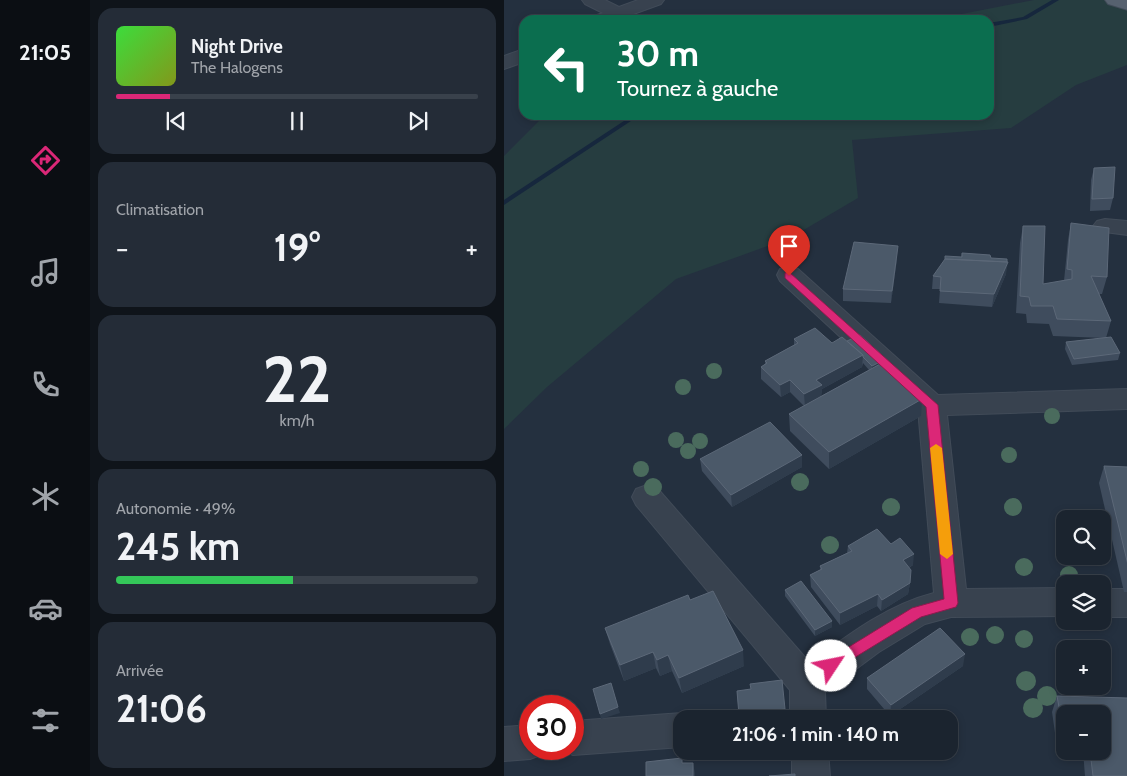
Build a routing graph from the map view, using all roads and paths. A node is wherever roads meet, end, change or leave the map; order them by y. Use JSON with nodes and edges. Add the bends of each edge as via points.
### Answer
{"nodes":[{"id":1,"x":592,"y":0,"type":"edge"},
{"id":2,"x":655,"y":0,"type":"edge"},
{"id":3,"x":1114,"y":0,"type":"edge"},
{"id":4,"x":1127,"y":5,"type":"edge"},
{"id":5,"x":606,"y":15,"type":"edge"},
{"id":6,"x":614,"y":15,"type":"edge"},
{"id":7,"x":519,"y":57,"type":"edge"},
{"id":8,"x":504,"y":63,"type":"edge"},
{"id":9,"x":789,"y":276,"type":"dead end"},
{"id":10,"x":1127,"y":399,"type":"edge"},
{"id":11,"x":932,"y":405,"type":"junction"},
{"id":12,"x":647,"y":497,"type":"dead end"},
{"id":13,"x":1056,"y":602,"type":"edge"},
{"id":14,"x":951,"y":603,"type":"junction"},
{"id":15,"x":1111,"y":603,"type":"edge"},
{"id":16,"x":1127,"y":603,"type":"edge"},
{"id":17,"x":807,"y":685,"type":"junction"},
{"id":18,"x":808,"y":710,"type":"edge"},
{"id":19,"x":673,"y":731,"type":"edge"},
{"id":20,"x":584,"y":737,"type":"edge"},
{"id":21,"x":519,"y":743,"type":"edge"},
{"id":22,"x":504,"y":744,"type":"edge"},
{"id":23,"x":810,"y":760,"type":"edge"},
{"id":24,"x":811,"y":776,"type":"edge"}],
"edges":[{"from":1,"to":5,"type":"street"},
{"from":2,"to":6,"type":"street"},
{"from":3,"to":4,"type":"main road"},
{"from":7,"to":8,"type":"street"},
{"from":9,"to":11,"type":"street"},
{"from":10,"to":11,"type":"street"},
{"from":11,"to":14,"type":"street"},
{"from":12,"to":17,"type":"street"},
{"from":13,"to":14,"type":"street"},
{"from":14,"to":17,"type":"street","via":[[917,612],[867,641]]},
{"from":15,"to":16,"type":"street"},
{"from":17,"to":18,"type":"street"},
{"from":19,"to":20,"type":"street"},
{"from":21,"to":22,"type":"street"},
{"from":23,"to":24,"type":"street"}]}
